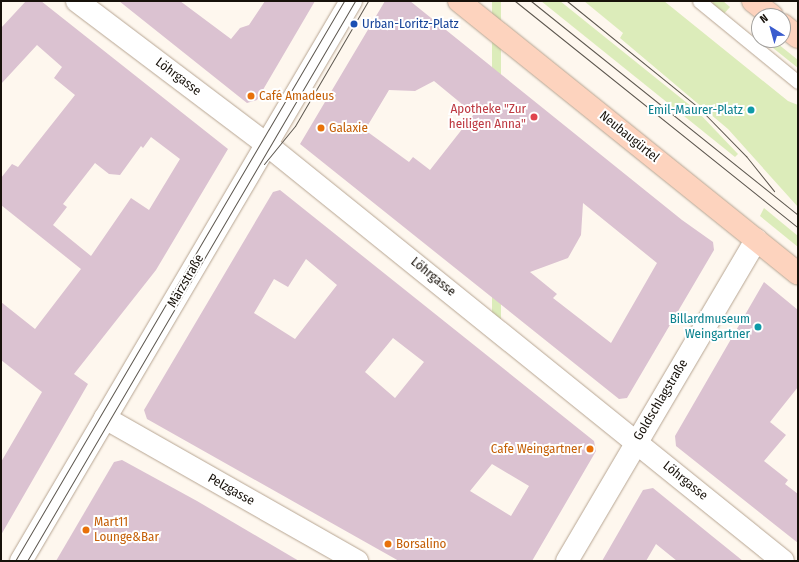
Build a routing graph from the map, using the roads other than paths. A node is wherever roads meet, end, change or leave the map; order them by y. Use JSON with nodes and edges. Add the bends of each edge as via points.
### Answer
{"nodes":[{"id":1,"x":77,"y":1,"type":"edge"},
{"id":2,"x":351,"y":1,"type":"edge"},
{"id":3,"x":459,"y":1,"type":"edge"},
{"id":4,"x":699,"y":1,"type":"edge"},
{"id":5,"x":753,"y":1,"type":"edge"},
{"id":6,"x":762,"y":8,"type":"edge"},
{"id":7,"x":798,"y":82,"type":"edge"},
{"id":8,"x":266,"y":144,"type":"junction"},
{"id":9,"x":756,"y":240,"type":"junction"},
{"id":10,"x":798,"y":274,"type":"edge"},
{"id":11,"x":105,"y":418,"type":"junction"},
{"id":12,"x":637,"y":441,"type":"junction"},
{"id":13,"x":22,"y":561,"type":"edge"},
{"id":14,"x":357,"y":561,"type":"edge"},
{"id":15,"x":567,"y":561,"type":"edge"},
{"id":16,"x":783,"y":561,"type":"edge"}],
"edges":[{"from":1,"to":8,"type":"street","name":"Löhrgasse"},
{"from":2,"to":8,"type":"street","name":"Märzstraße"},
{"from":3,"to":9,"type":"main road","name":"Neubaugürtel"},
{"from":4,"to":7,"type":"lane"},
{"from":5,"to":6,"type":"main road"},
{"from":8,"to":11,"type":"street","name":"Märzstraße"},
{"from":8,"to":12,"type":"street","name":"Löhrgasse"},
{"from":9,"to":10,"type":"main road","name":"Neubaugürtel"},
{"from":9,"to":12,"type":"street","name":"Goldschlagstraße"},
{"from":11,"to":13,"type":"street","name":"Märzstraße"},
{"from":11,"to":14,"type":"street","name":"Pelzgasse"},
{"from":12,"to":15,"type":"street","name":"Goldschlagstraße"},
{"from":12,"to":16,"type":"street","name":"Löhrgasse"}]}
